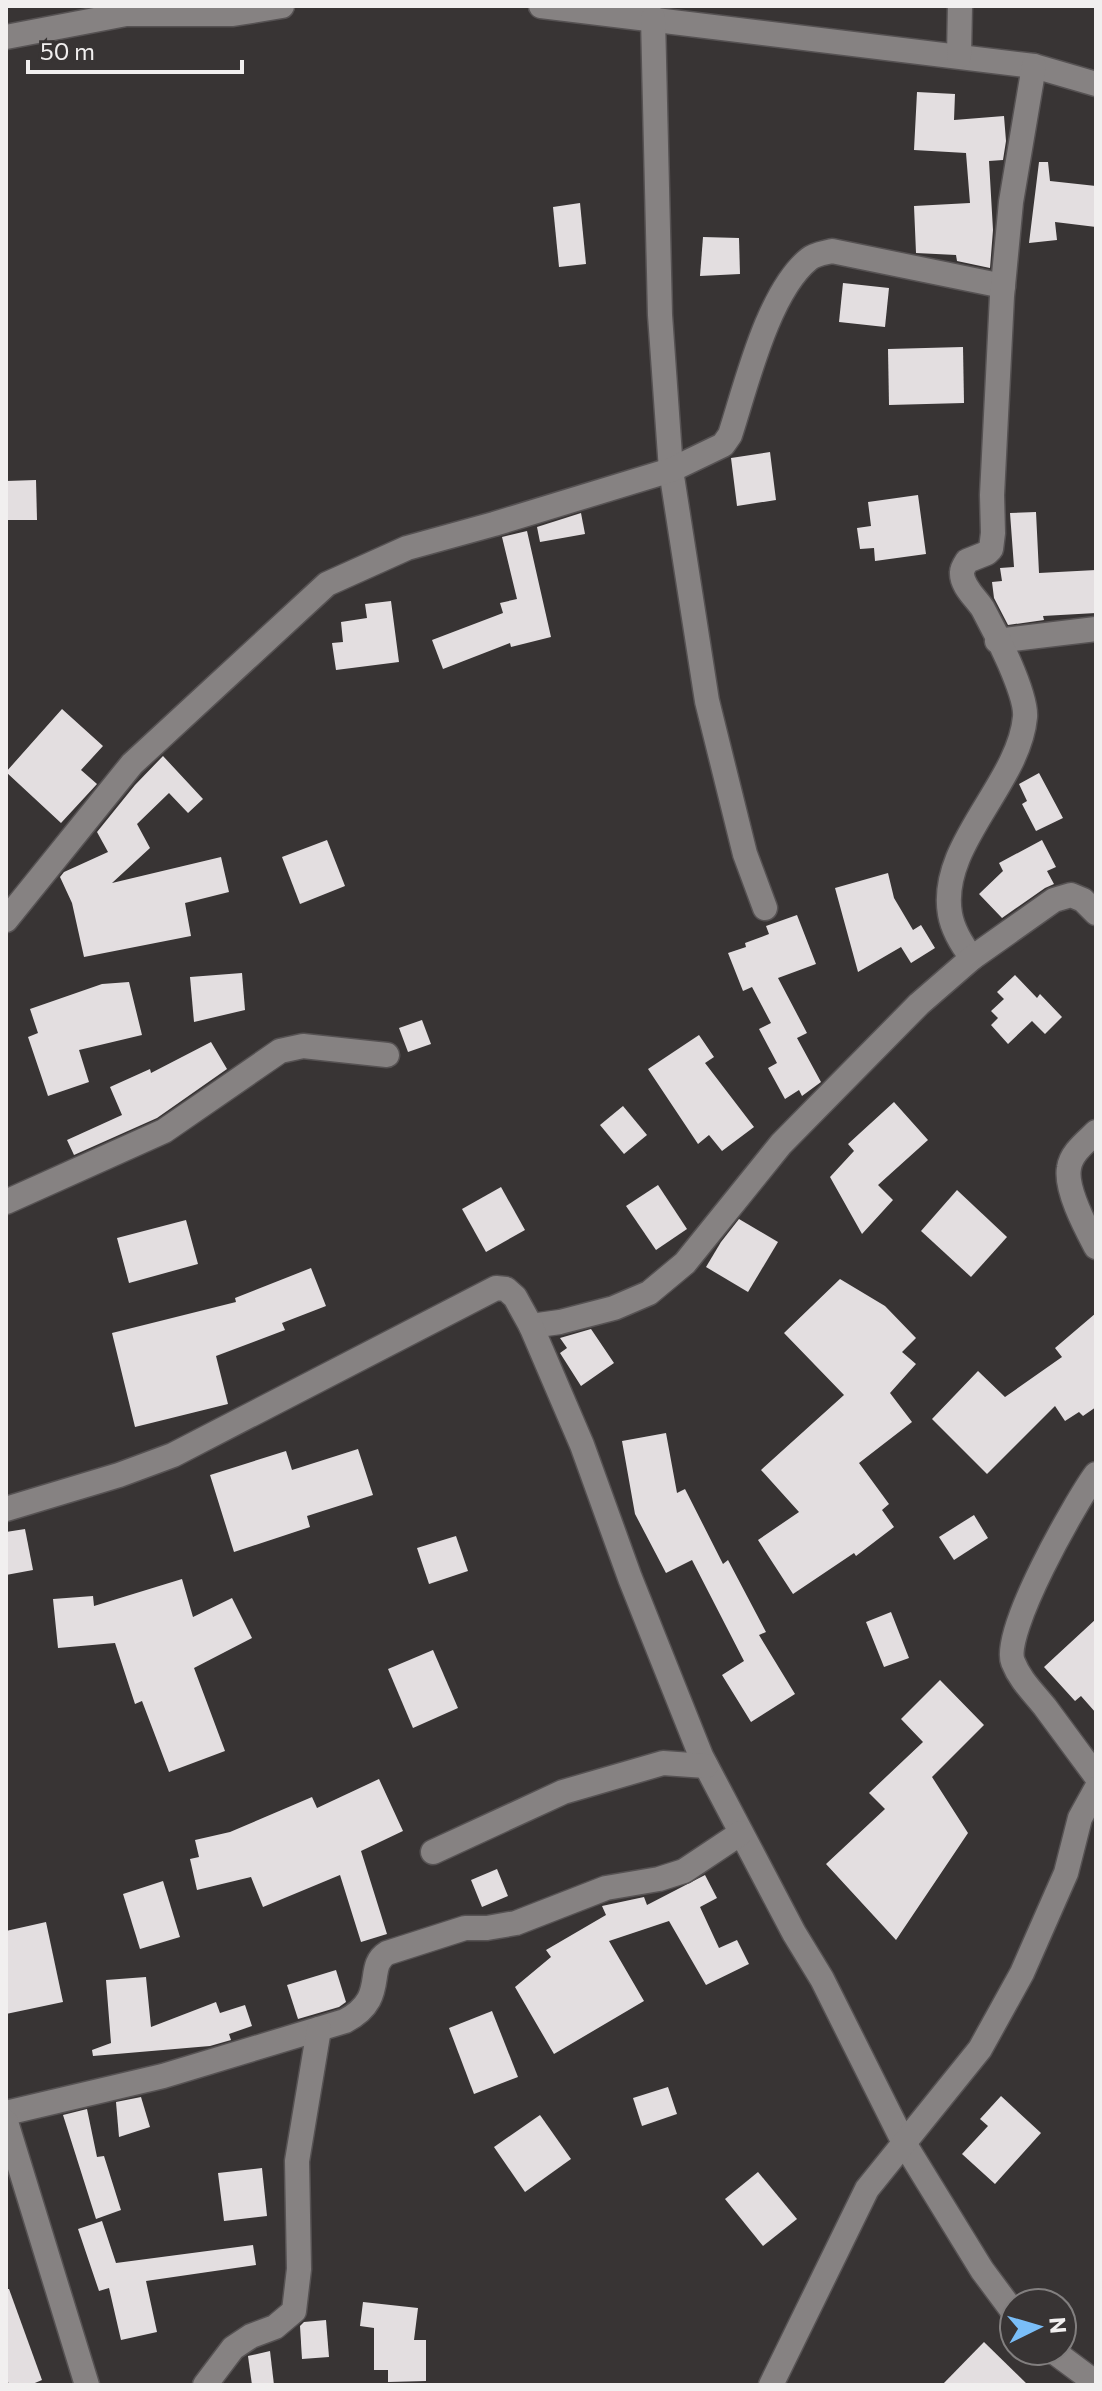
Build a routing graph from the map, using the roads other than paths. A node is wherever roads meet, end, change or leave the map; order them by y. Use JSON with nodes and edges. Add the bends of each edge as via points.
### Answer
{"nodes":[{"id":1,"x":282,"y":6,"type":"edge"},
{"id":2,"x":541,"y":6,"type":"edge"},
{"id":3,"x":960,"y":6,"type":"edge"},
{"id":4,"x":653,"y":18,"type":"junction"},
{"id":5,"x":6,"y":37,"type":"edge"},
{"id":6,"x":959,"y":56,"type":"junction"},
{"id":7,"x":1034,"y":66,"type":"junction"},
{"id":8,"x":1096,"y":84,"type":"edge"},
{"id":9,"x":1003,"y":286,"type":"junction"},
{"id":10,"x":671,"y":470,"type":"junction"},
{"id":11,"x":1096,"y":629,"type":"edge"},
{"id":12,"x":997,"y":641,"type":"junction"},
{"id":13,"x":765,"y":908,"type":"dead end"},
{"id":14,"x":1096,"y":913,"type":"edge"},
{"id":15,"x":6,"y":920,"type":"edge"},
{"id":16,"x":972,"y":958,"type":"junction"},
{"id":17,"x":387,"y":1055,"type":"dead end"},
{"id":18,"x":1096,"y":1132,"type":"edge"},
{"id":19,"x":6,"y":1202,"type":"edge"},
{"id":20,"x":1096,"y":1247,"type":"edge"},
{"id":21,"x":531,"y":1326,"type":"junction"},
{"id":22,"x":1096,"y":1474,"type":"edge"},
{"id":23,"x":6,"y":1509,"type":"edge"},
{"id":24,"x":685,"y":1716,"type":"junction"},
{"id":25,"x":663,"y":1763,"type":"junction"},
{"id":26,"x":706,"y":1766,"type":"junction"},
{"id":27,"x":1096,"y":1776,"type":"edge"},
{"id":28,"x":1096,"y":1789,"type":"edge"},
{"id":29,"x":741,"y":1833,"type":"junction"},
{"id":30,"x":433,"y":1852,"type":"dead end"},
{"id":31,"x":319,"y":2029,"type":"junction"},
{"id":32,"x":6,"y":2113,"type":"edge"},
{"id":33,"x":6,"y":2122,"type":"edge"},
{"id":34,"x":904,"y":2143,"type":"junction"},
{"id":35,"x":998,"y":2292,"type":"edge"},
{"id":36,"x":1074,"y":2367,"type":"edge"},
{"id":37,"x":1096,"y":2383,"type":"edge"},
{"id":38,"x":87,"y":2385,"type":"edge"},
{"id":39,"x":205,"y":2385,"type":"edge"},
{"id":40,"x":771,"y":2385,"type":"edge"}],
"edges":[{"from":1,"to":5,"type":"street","via":[[233,14],[126,14]]},
{"from":2,"to":4,"type":"street"},
{"from":3,"to":6,"type":"street"},
{"from":4,"to":6,"type":"street"},
{"from":4,"to":10,"type":"street","via":[[660,315]]},
{"from":6,"to":7,"type":"street"},
{"from":7,"to":8,"type":"street"},
{"from":7,"to":9,"type":"street"},
{"from":9,"to":10,"type":"street","via":[[832,251],[811,257],[773,308],[730,435],[723,445]]},
{"from":9,"to":12,"type":"street","via":[[992,541],[987,553],[967,561],[962,571]]},
{"from":10,"to":13,"type":"street","via":[[707,701],[745,854]]},
{"from":10,"to":15,"type":"street","via":[[407,548],[327,584],[132,764]]},
{"from":11,"to":12,"type":"street"},
{"from":12,"to":16,"type":"street","via":[[1026,714],[1017,752],[964,847],[950,886],[950,914]]},
{"from":14,"to":16,"type":"street","via":[[1071,895],[1054,900]]},
{"from":16,"to":21,"type":"street","via":[[919,1004],[781,1144],[685,1263],[649,1293],[614,1308]]},
{"from":17,"to":19,"type":"street","via":[[303,1046],[280,1051],[164,1131]]},
{"from":18,"to":20,"type":"street","via":[[1069,1167],[1069,1187]]},
{"from":21,"to":23,"type":"street","via":[[515,1297],[496,1288],[173,1455]]},
{"from":21,"to":24,"type":"street"},
{"from":22,"to":27,"type":"street","via":[[1063,1528],[1011,1643],[1011,1660],[1025,1683]]},
{"from":24,"to":25,"type":"street"},
{"from":24,"to":26,"type":"street"},
{"from":25,"to":26,"type":"street"},
{"from":25,"to":30,"type":"street","via":[[563,1792]]},
{"from":26,"to":29,"type":"street"},
{"from":28,"to":34,"type":"street","via":[[1080,1818],[1066,1873],[1022,1973],[980,2049]]},
{"from":29,"to":31,"type":"street","via":[[684,1871],[606,1888],[516,1923],[465,1928],[387,1953],[378,1961],[364,2008]]},
{"from":29,"to":34,"type":"street"},
{"from":31,"to":32,"type":"street","via":[[163,2076]]},
{"from":31,"to":39,"type":"street","via":[[297,2161],[299,2269],[294,2311],[233,2348]]},
{"from":33,"to":38,"type":"street"},
{"from":34,"to":35,"type":"street"},
{"from":34,"to":40,"type":"street","via":[[867,2189]]},
{"from":36,"to":37,"type":"street"}]}
